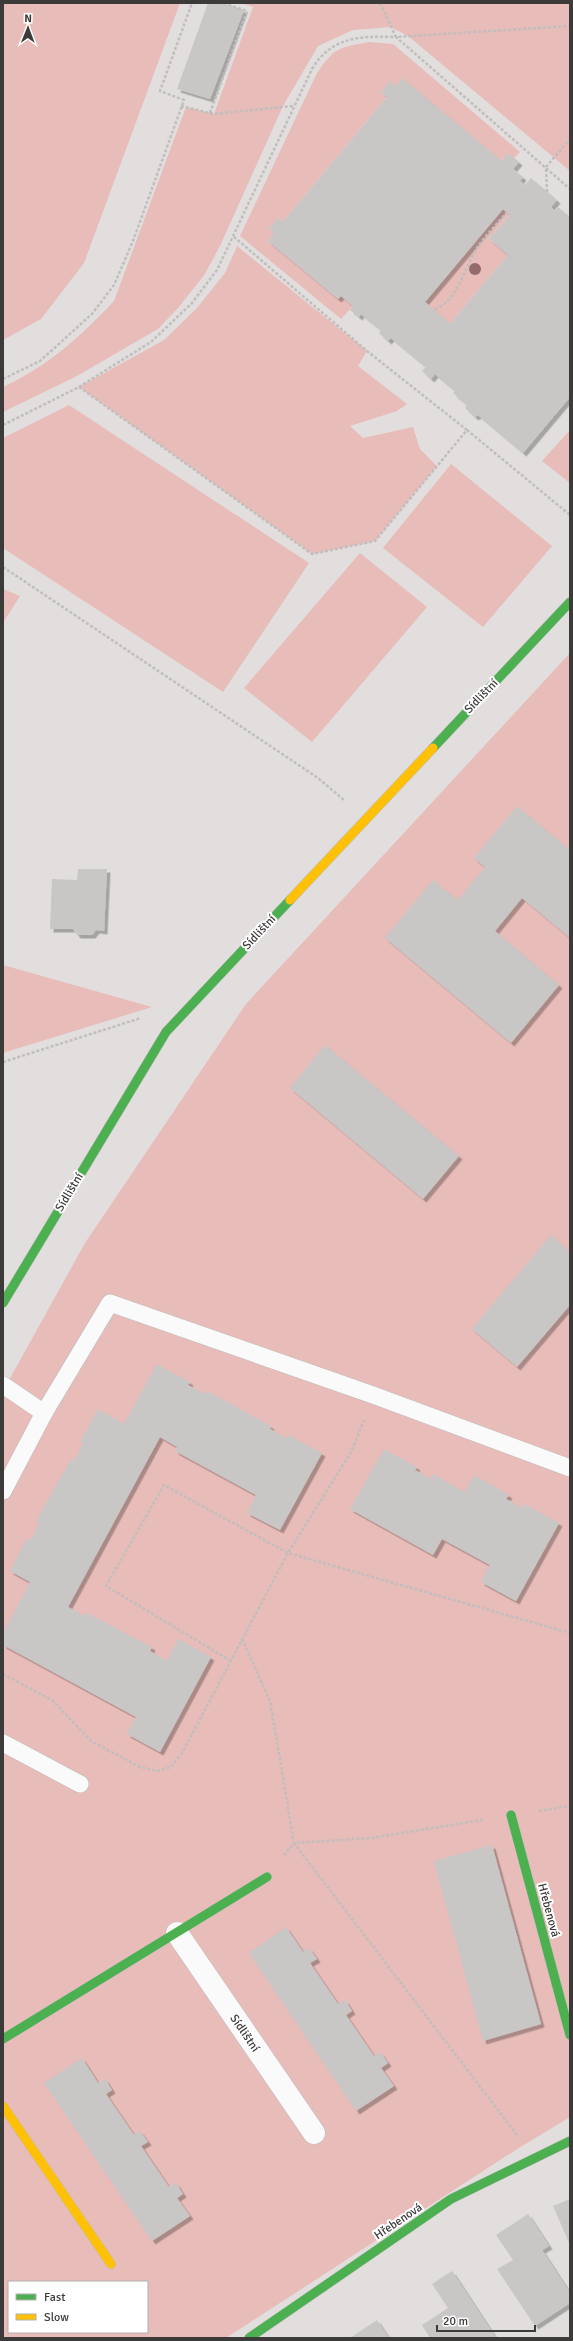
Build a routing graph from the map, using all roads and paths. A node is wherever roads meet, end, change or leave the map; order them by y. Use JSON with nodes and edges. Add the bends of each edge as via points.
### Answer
{"nodes":[{"id":1,"x":192,"y":3,"type":"edge"},
{"id":2,"x":223,"y":3,"type":"edge"},
{"id":3,"x":380,"y":3,"type":"edge"},
{"id":4,"x":570,"y":26,"type":"edge"},
{"id":5,"x":396,"y":37,"type":"junction"},
{"id":6,"x":182,"y":106,"type":"junction"},
{"id":7,"x":293,"y":106,"type":"junction"},
{"id":8,"x":210,"y":113,"type":"junction"},
{"id":9,"x":570,"y":139,"type":"edge"},
{"id":10,"x":546,"y":167,"type":"junction"},
{"id":11,"x":570,"y":189,"type":"edge"},
{"id":12,"x":547,"y":192,"type":"dead end"},
{"id":13,"x":507,"y":212,"type":"dead end"},
{"id":14,"x":233,"y":236,"type":"junction"},
{"id":15,"x":435,"y":309,"type":"dead end"},
{"id":16,"x":3,"y":379,"type":"edge"},
{"id":17,"x":79,"y":387,"type":"junction"},
{"id":18,"x":3,"y":425,"type":"edge"},
{"id":19,"x":467,"y":430,"type":"junction"},
{"id":20,"x":570,"y":515,"type":"edge"},
{"id":21,"x":3,"y":567,"type":"edge"},
{"id":22,"x":570,"y":602,"type":"edge"},
{"id":23,"x":365,"y":818,"type":"junction"},
{"id":24,"x":166,"y":1032,"type":"junction"},
{"id":25,"x":3,"y":1062,"type":"edge"},
{"id":26,"x":3,"y":1303,"type":"edge"},
{"id":27,"x":3,"y":1385,"type":"edge"},
{"id":28,"x":373,"y":1395,"type":"junction"},
{"id":29,"x":44,"y":1413,"type":"junction"},
{"id":30,"x":570,"y":1468,"type":"edge"},
{"id":31,"x":3,"y":1491,"type":"edge"},
{"id":32,"x":288,"y":1553,"type":"junction"},
{"id":33,"x":570,"y":1633,"type":"edge"},
{"id":34,"x":242,"y":1639,"type":"junction"},
{"id":35,"x":231,"y":1660,"type":"junction"},
{"id":36,"x":3,"y":1674,"type":"edge"},
{"id":37,"x":3,"y":1743,"type":"edge"},
{"id":38,"x":80,"y":1784,"type":"dead end"},
{"id":39,"x":570,"y":1806,"type":"edge"},
{"id":40,"x":511,"y":1815,"type":"junction"},
{"id":41,"x":294,"y":1843,"type":"junction"},
{"id":42,"x":267,"y":1877,"type":"joint"},
{"id":43,"x":177,"y":1933,"type":"junction"},
{"id":44,"x":570,"y":2035,"type":"edge"},
{"id":45,"x":3,"y":2039,"type":"edge"},
{"id":46,"x":3,"y":2106,"type":"edge"},
{"id":47,"x":314,"y":2133,"type":"dead end"},
{"id":48,"x":516,"y":2134,"type":"dead end"},
{"id":49,"x":570,"y":2141,"type":"edge"},
{"id":50,"x":111,"y":2264,"type":"dead end"},
{"id":51,"x":248,"y":2338,"type":"edge"}],
"edges":[{"from":1,"to":6,"type":"path","via":[[160,91],[184,100]]},
{"from":2,"to":8,"type":"path","via":[[247,10]]},
{"from":3,"to":5,"type":"path"},
{"from":4,"to":5,"type":"path"},
{"from":5,"to":7,"type":"path","via":[[369,36],[336,43],[321,54]]},
{"from":5,"to":10,"type":"path"},
{"from":6,"to":8,"type":"path"},
{"from":6,"to":16,"type":"path","via":[[133,241],[114,285],[92,314],[40,362]]},
{"from":7,"to":8,"type":"path"},
{"from":7,"to":14,"type":"path"},
{"from":9,"to":10,"type":"path"},
{"from":10,"to":11,"type":"path"},
{"from":10,"to":12,"type":"path"},
{"from":13,"to":15,"type":"path","via":[[477,248],[454,293],[442,307]]},
{"from":14,"to":17,"type":"path","via":[[217,270],[180,317],[151,342]]},
{"from":14,"to":19,"type":"path","via":[[368,351]]},
{"from":17,"to":18,"type":"path"},
{"from":17,"to":19,"type":"path","via":[[312,554],[375,541]]},
{"from":19,"to":20,"type":"path"},
{"from":21,"to":23,"type":"path","via":[[318,778]]},
{"from":22,"to":23,"type":"street","name":"Sídlištní"},
{"from":23,"to":24,"type":"street","name":"Sídlištní"},
{"from":24,"to":25,"type":"path","via":[[150,1016]]},
{"from":24,"to":26,"type":"street","name":"Sídlištní"},
{"from":27,"to":29,"type":"lane"},
{"from":28,"to":29,"type":"lane","via":[[110,1303]]},
{"from":28,"to":30,"type":"lane"},
{"from":28,"to":32,"type":"path","via":[[351,1452]]},
{"from":29,"to":31,"type":"lane"},
{"from":32,"to":33,"type":"path"},
{"from":32,"to":34,"type":"path"},
{"from":32,"to":35,"type":"path","via":[[164,1485],[106,1586]]},
{"from":34,"to":35,"type":"path"},
{"from":34,"to":41,"type":"path","via":[[270,1701]]},
{"from":35,"to":36,"type":"path","via":[[182,1753],[171,1767],[157,1771],[140,1767],[91,1741],[52,1700]]},
{"from":37,"to":38,"type":"lane"},
{"from":39,"to":40,"type":"path"},
{"from":40,"to":41,"type":"path","via":[[371,1838]]},
{"from":40,"to":44,"type":"street","name":"Hřebenová"},
{"from":41,"to":42,"type":"path"},
{"from":41,"to":48,"type":"path"},
{"from":42,"to":43,"type":"street"},
{"from":43,"to":45,"type":"street"},
{"from":43,"to":47,"type":"street","name":"Sídlištní"},
{"from":46,"to":50,"type":"street"},
{"from":49,"to":51,"type":"street","name":"Hřebenová","via":[[451,2199]]}]}
